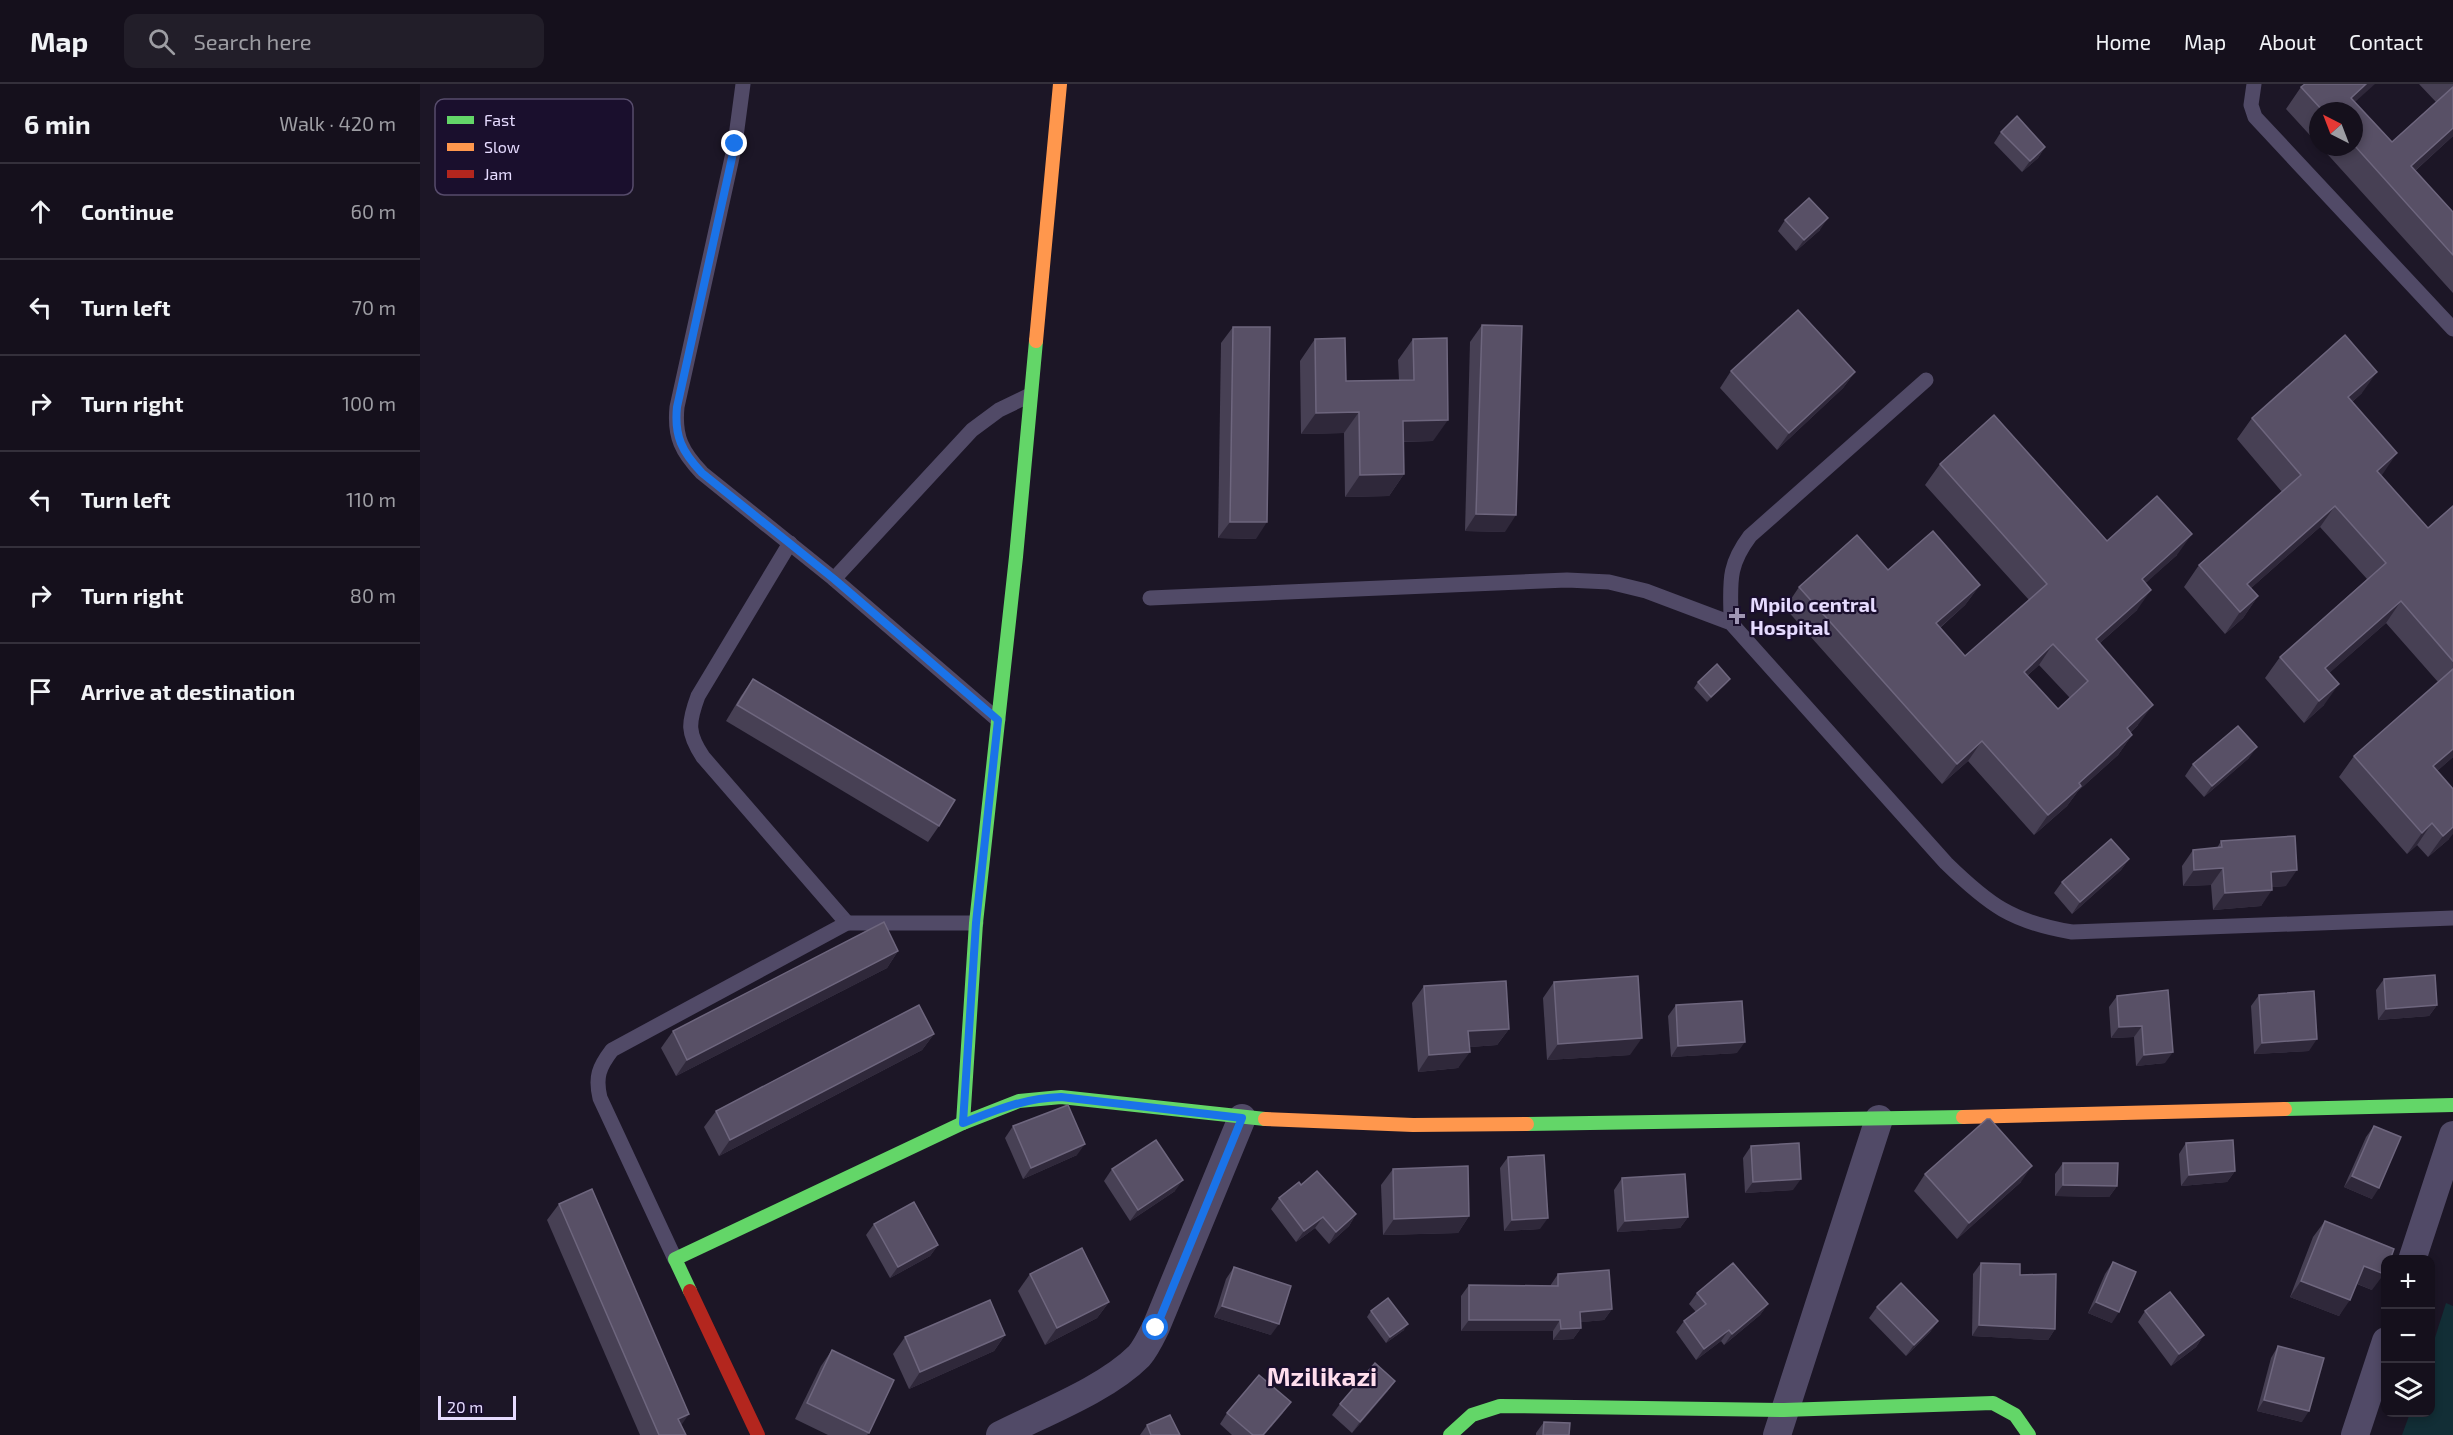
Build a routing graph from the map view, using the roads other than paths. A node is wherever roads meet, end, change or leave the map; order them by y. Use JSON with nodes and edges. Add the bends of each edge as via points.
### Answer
{"nodes":[{"id":1,"x":743,"y":84,"type":"edge"},
{"id":2,"x":1060,"y":84,"type":"edge"},
{"id":3,"x":2254,"y":84,"type":"edge"},
{"id":4,"x":2453,"y":329,"type":"edge"},
{"id":5,"x":1926,"y":380,"type":"dead end"},
{"id":6,"x":1030,"y":395,"type":"junction"},
{"id":7,"x":790,"y":543,"type":"junction"},
{"id":8,"x":834,"y":579,"type":"junction"},
{"id":9,"x":1150,"y":598,"type":"dead end"},
{"id":10,"x":1731,"y":623,"type":"junction"},
{"id":11,"x":998,"y":720,"type":"junction"},
{"id":12,"x":2453,"y":918,"type":"edge"},
{"id":13,"x":847,"y":923,"type":"junction"},
{"id":14,"x":976,"y":923,"type":"junction"},
{"id":15,"x":2453,"y":1106,"type":"edge"},
{"id":16,"x":1242,"y":1118,"type":"junction"},
{"id":17,"x":1880,"y":1119,"type":"junction"},
{"id":18,"x":963,"y":1123,"type":"junction"},
{"id":19,"x":2453,"y":1135,"type":"edge"},
{"id":20,"x":2414,"y":1255,"type":"edge"},
{"id":21,"x":675,"y":1259,"type":"junction"},
{"id":22,"x":2381,"y":1354,"type":"edge"},
{"id":23,"x":1781,"y":1422,"type":"edge"},
{"id":24,"x":758,"y":1435,"type":"edge"},
{"id":25,"x":1000,"y":1435,"type":"edge"},
{"id":26,"x":1450,"y":1435,"type":"edge"},
{"id":27,"x":2029,"y":1435,"type":"edge"},
{"id":28,"x":2355,"y":1435,"type":"edge"}],
"edges":[{"from":1,"to":7,"type":"lane","via":[[735,144],[675,426],[687,458]]},
{"from":2,"to":6,"type":"street"},
{"from":3,"to":4,"type":"lane","via":[[2254,117]]},
{"from":5,"to":10,"type":"lane","via":[[1750,536],[1736,554],[1731,572]]},
{"from":6,"to":8,"type":"lane","via":[[999,410],[972,430]]},
{"from":6,"to":11,"type":"street"},
{"from":7,"to":8,"type":"lane"},
{"from":7,"to":13,"type":"lane","via":[[698,696],[690,717],[691,738],[703,758]]},
{"from":8,"to":11,"type":"lane"},
{"from":9,"to":10,"type":"lane","via":[[1567,580],[1609,582],[1646,591]]},
{"from":10,"to":12,"type":"lane","via":[[1946,863],[1979,895],[2010,915],[2038,926],[2072,932]]},
{"from":11,"to":14,"type":"street"},
{"from":13,"to":14,"type":"lane"},
{"from":13,"to":21,"type":"lane","via":[[612,1050],[600,1066],[596,1081],[600,1098]]},
{"from":14,"to":18,"type":"street"},
{"from":15,"to":17,"type":"street"},
{"from":16,"to":17,"type":"street","via":[[1413,1125]]},
{"from":16,"to":18,"type":"street","via":[[1061,1097],[1019,1101]]},
{"from":16,"to":25,"type":"street","via":[[1156,1328],[1141,1354],[1092,1388]]},
{"from":17,"to":23,"type":"street"},
{"from":18,"to":21,"type":"street"},
{"from":19,"to":20,"type":"street"},
{"from":21,"to":24,"type":"street"},
{"from":22,"to":28,"type":"street"},
{"from":23,"to":26,"type":"street","via":[[1500,1406],[1474,1412],[1457,1424]]},
{"from":23,"to":27,"type":"street","via":[[1992,1403],[2008,1407],[2021,1419]]}]}
